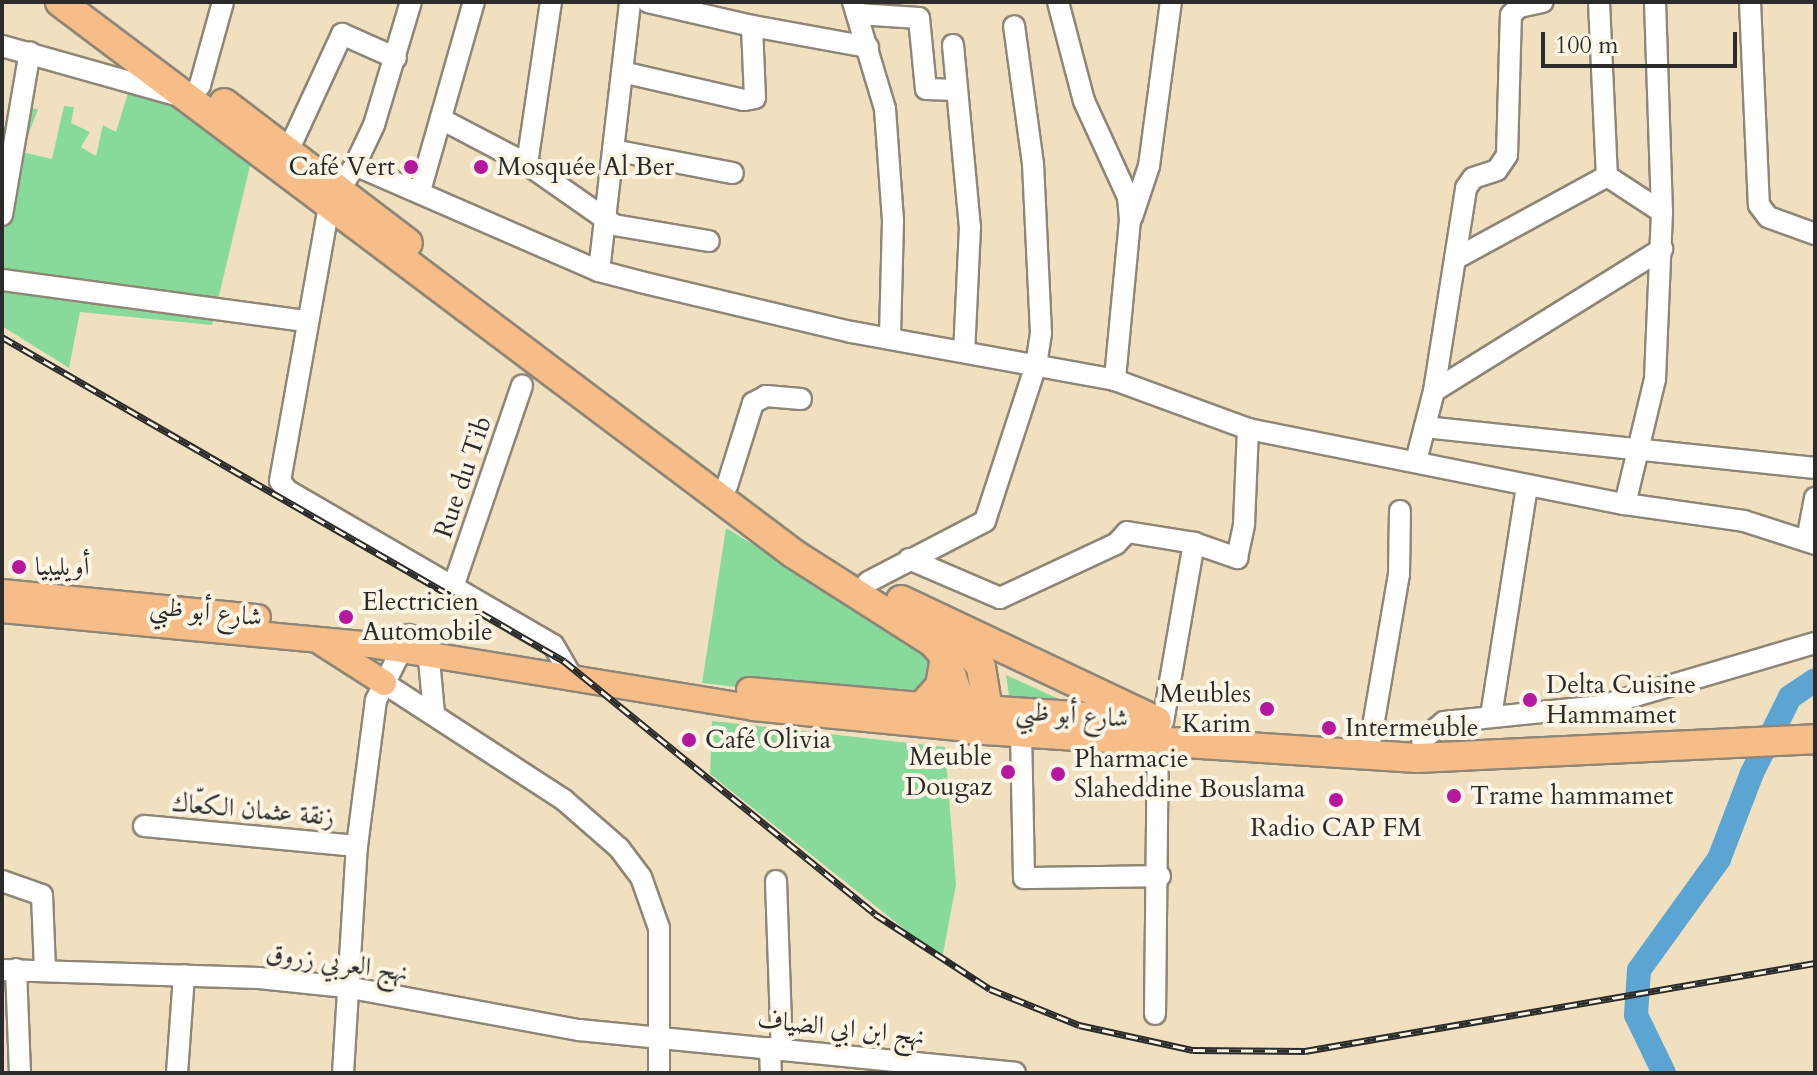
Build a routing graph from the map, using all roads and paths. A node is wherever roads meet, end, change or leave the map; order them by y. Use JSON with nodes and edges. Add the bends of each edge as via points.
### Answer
{"nodes":[{"id":1,"x":60,"y":2,"type":"edge"},
{"id":2,"x":89,"y":2,"type":"edge"},
{"id":3,"x":223,"y":2,"type":"edge"},
{"id":4,"x":411,"y":2,"type":"edge"},
{"id":5,"x":474,"y":2,"type":"edge"},
{"id":6,"x":551,"y":2,"type":"edge"},
{"id":7,"x":630,"y":2,"type":"edge"},
{"id":8,"x":648,"y":2,"type":"edge"},
{"id":9,"x":1058,"y":2,"type":"edge"},
{"id":10,"x":1171,"y":2,"type":"edge"},
{"id":11,"x":1542,"y":2,"type":"edge"},
{"id":12,"x":1599,"y":2,"type":"edge"},
{"id":13,"x":1655,"y":2,"type":"edge"},
{"id":14,"x":1750,"y":2,"type":"edge"},
{"id":15,"x":855,"y":8,"type":"edge"},
{"id":16,"x":752,"y":26,"type":"junction"},
{"id":17,"x":1014,"y":26,"type":"dead end"},
{"id":18,"x":953,"y":45,"type":"dead end"},
{"id":19,"x":2,"y":46,"type":"edge"},
{"id":20,"x":868,"y":47,"type":"junction"},
{"id":21,"x":30,"y":52,"type":"junction"},
{"id":22,"x":396,"y":58,"type":"junction"},
{"id":23,"x":622,"y":72,"type":"junction"},
{"id":24,"x":957,"y":90,"type":"junction"},
{"id":25,"x":195,"y":92,"type":"junction"},
{"id":26,"x":443,"y":120,"type":"junction"},
{"id":27,"x":613,"y":150,"type":"junction"},
{"id":28,"x":288,"y":151,"type":"junction"},
{"id":29,"x":527,"y":164,"type":"junction"},
{"id":30,"x":355,"y":165,"type":"junction"},
{"id":31,"x":733,"y":173,"type":"dead end"},
{"id":32,"x":1607,"y":176,"type":"junction"},
{"id":33,"x":420,"y":191,"type":"junction"},
{"id":34,"x":334,"y":198,"type":"junction"},
{"id":35,"x":1662,"y":212,"type":"junction"},
{"id":36,"x":2,"y":215,"type":"edge"},
{"id":37,"x":605,"y":220,"type":"junction"},
{"id":38,"x":1130,"y":220,"type":"junction"},
{"id":39,"x":1815,"y":234,"type":"edge"},
{"id":40,"x":709,"y":241,"type":"dead end"},
{"id":41,"x":1662,"y":249,"type":"junction"},
{"id":42,"x":1455,"y":259,"type":"junction"},
{"id":43,"x":599,"y":271,"type":"junction"},
{"id":44,"x":2,"y":280,"type":"edge"},
{"id":45,"x":306,"y":321,"type":"junction"},
{"id":46,"x":890,"y":339,"type":"junction"},
{"id":47,"x":964,"y":352,"type":"junction"},
{"id":48,"x":1036,"y":365,"type":"junction"},
{"id":49,"x":1115,"y":380,"type":"junction"},
{"id":50,"x":522,"y":385,"type":"dead end"},
{"id":51,"x":1434,"y":391,"type":"junction"},
{"id":52,"x":801,"y":399,"type":"dead end"},
{"id":53,"x":1425,"y":427,"type":"junction"},
{"id":54,"x":1248,"y":429,"type":"junction"},
{"id":55,"x":1637,"y":452,"type":"junction"},
{"id":56,"x":1416,"y":461,"type":"junction"},
{"id":57,"x":1815,"y":468,"type":"edge"},
{"id":58,"x":727,"y":486,"type":"junction"},
{"id":59,"x":1527,"y":486,"type":"junction"},
{"id":60,"x":1815,"y":498,"type":"edge"},
{"id":61,"x":1625,"y":504,"type":"junction"},
{"id":62,"x":1400,"y":511,"type":"dead end"},
{"id":63,"x":1811,"y":542,"type":"edge"},
{"id":64,"x":1194,"y":543,"type":"junction"},
{"id":65,"x":909,"y":559,"type":"junction"},
{"id":66,"x":868,"y":582,"type":"junction"},
{"id":67,"x":453,"y":587,"type":"junction"},
{"id":68,"x":2,"y":592,"type":"edge"},
{"id":69,"x":32,"y":604,"type":"junction"},
{"id":70,"x":2,"y":610,"type":"edge"},
{"id":71,"x":945,"y":624,"type":"junction"},
{"id":72,"x":315,"y":638,"type":"junction"},
{"id":73,"x":1815,"y":643,"type":"edge"},
{"id":74,"x":416,"y":644,"type":"junction"},
{"id":75,"x":945,"y":656,"type":"junction"},
{"id":76,"x":569,"y":670,"type":"junction"},
{"id":77,"x":384,"y":683,"type":"junction"},
{"id":78,"x":922,"y":706,"type":"junction"},
{"id":79,"x":434,"y":713,"type":"junction"},
{"id":80,"x":1491,"y":716,"type":"junction"},
{"id":81,"x":979,"y":720,"type":"junction"},
{"id":82,"x":1159,"y":728,"type":"junction"},
{"id":83,"x":1793,"y":731,"type":"edge"},
{"id":84,"x":1021,"y":733,"type":"junction"},
{"id":85,"x":1728,"y":736,"type":"junction"},
{"id":86,"x":1371,"y":738,"type":"junction"},
{"id":87,"x":1815,"y":739,"type":"edge"},
{"id":88,"x":1422,"y":740,"type":"junction"},
{"id":89,"x":144,"y":826,"type":"dead end"},
{"id":90,"x":357,"y":846,"type":"junction"},
{"id":91,"x":1160,"y":876,"type":"junction"},
{"id":92,"x":2,"y":881,"type":"edge"},
{"id":93,"x":776,"y":881,"type":"dead end"},
{"id":94,"x":9,"y":970,"type":"edge"},
{"id":95,"x":45,"y":970,"type":"junction"},
{"id":96,"x":184,"y":975,"type":"junction"},
{"id":97,"x":346,"y":987,"type":"junction"},
{"id":98,"x":1155,"y":1014,"type":"dead end"},
{"id":99,"x":661,"y":1036,"type":"junction"},
{"id":100,"x":776,"y":1048,"type":"junction"},
{"id":101,"x":933,"y":1068,"type":"edge"},
{"id":102,"x":20,"y":1073,"type":"edge"},
{"id":103,"x":177,"y":1073,"type":"edge"},
{"id":104,"x":343,"y":1073,"type":"edge"},
{"id":105,"x":659,"y":1073,"type":"edge"},
{"id":106,"x":771,"y":1073,"type":"edge"},
{"id":107,"x":1015,"y":1073,"type":"edge"}],
"edges":[{"from":1,"to":25,"type":"highway"},
{"from":2,"to":25,"type":"highway"},
{"from":3,"to":25,"type":"street"},
{"from":4,"to":22,"type":"street"},
{"from":5,"to":26,"type":"street"},
{"from":6,"to":29,"type":"street"},
{"from":7,"to":23,"type":"street"},
{"from":8,"to":16,"type":"street"},
{"from":9,"to":38,"type":"street","via":[[1084,101],[1122,179]]},
{"from":10,"to":38,"type":"street","via":[[1149,166]]},
{"from":11,"to":42,"type":"street","via":[[1519,7],[1511,15],[1507,155],[1497,170],[1469,183]]},
{"from":12,"to":32,"type":"street"},
{"from":13,"to":35,"type":"street"},
{"from":14,"to":39,"type":"street","via":[[1759,205],[1768,217]]},
{"from":15,"to":20,"type":"street"},
{"from":15,"to":24,"type":"street","via":[[919,18],[926,89]]},
{"from":16,"to":20,"type":"street"},
{"from":16,"to":23,"type":"street","via":[[753,101]]},
{"from":17,"to":48,"type":"street","via":[[1033,164],[1041,333]]},
{"from":18,"to":24,"type":"street"},
{"from":19,"to":21,"type":"street"},
{"from":20,"to":46,"type":"street","via":[[885,109],[890,175]]},
{"from":21,"to":25,"type":"street"},
{"from":21,"to":36,"type":"street"},
{"from":22,"to":28,"type":"street","via":[[342,34]]},
{"from":22,"to":30,"type":"street"},
{"from":23,"to":27,"type":"street"},
{"from":24,"to":47,"type":"street","via":[[970,227]]},
{"from":25,"to":28,"type":"highway"},
{"from":25,"to":34,"type":"highway"},
{"from":26,"to":29,"type":"street"},
{"from":26,"to":33,"type":"street"},
{"from":27,"to":31,"type":"street"},
{"from":27,"to":37,"type":"street"},
{"from":28,"to":34,"type":"highway"},
{"from":29,"to":37,"type":"street"},
{"from":30,"to":33,"type":"street"},
{"from":30,"to":34,"type":"street"},
{"from":32,"to":35,"type":"street"},
{"from":32,"to":42,"type":"street"},
{"from":33,"to":43,"type":"street"},
{"from":34,"to":45,"type":"street"},
{"from":34,"to":58,"type":"highway"},
{"from":34,"to":75,"type":"highway","via":[[782,546],[916,630]]},
{"from":35,"to":41,"type":"street"},
{"from":37,"to":40,"type":"street","via":[[618,227]]},
{"from":37,"to":43,"type":"street"},
{"from":38,"to":49,"type":"street"},
{"from":41,"to":51,"type":"street"},
{"from":41,"to":55,"type":"street","via":[[1655,379]]},
{"from":42,"to":51,"type":"street"},
{"from":43,"to":46,"type":"street"},
{"from":44,"to":45,"type":"street"},
{"from":45,"to":67,"type":"street","via":[[281,454],[283,486]]},
{"from":46,"to":47,"type":"street"},
{"from":47,"to":48,"type":"street"},
{"from":48,"to":49,"type":"street"},
{"from":48,"to":65,"type":"street","via":[[985,521]]},
{"from":49,"to":54,"type":"street"},
{"from":50,"to":67,"type":"street","name":"Rue du Tib"},
{"from":51,"to":53,"type":"street"},
{"from":52,"to":58,"type":"street","via":[[766,396],[753,403]]},
{"from":53,"to":55,"type":"street"},
{"from":53,"to":56,"type":"street"},
{"from":54,"to":56,"type":"street"},
{"from":54,"to":64,"type":"street","via":[[1240,554],[1236,558]]},
{"from":55,"to":57,"type":"street"},
{"from":55,"to":61,"type":"street"},
{"from":56,"to":59,"type":"street"},
{"from":58,"to":66,"type":"highway"},
{"from":59,"to":61,"type":"street"},
{"from":59,"to":80,"type":"street"},
{"from":60,"to":63,"type":"street"},
{"from":61,"to":63,"type":"street","via":[[1705,513]]},
{"from":62,"to":86,"type":"street","via":[[1399,574]]},
{"from":64,"to":65,"type":"street","via":[[1127,532],[1116,544],[1000,598]]},
{"from":64,"to":82,"type":"street"},
{"from":65,"to":66,"type":"street"},
{"from":66,"to":71,"type":"highway"},
{"from":67,"to":76,"type":"street","via":[[553,645]]},
{"from":68,"to":69,"type":"main road","name":"شارع أبو ظبي"},
{"from":69,"to":70,"type":"main road","name":"شارع أبو ظبي"},
{"from":69,"to":72,"type":"main road","name":"شارع أبو ظبي"},
{"from":69,"to":74,"type":"main road","name":"شارع أبو ظبي"},
{"from":71,"to":81,"type":"highway","via":[[981,667]]},
{"from":71,"to":82,"type":"highway"},
{"from":72,"to":74,"type":"main road","name":"شارع أبو ظبي"},
{"from":72,"to":77,"type":"main road"},
{"from":73,"to":80,"type":"street","via":[[1601,706]]},
{"from":74,"to":76,"type":"main road","name":"شارع أبو ظبي"},
{"from":74,"to":77,"type":"street"},
{"from":74,"to":79,"type":"street"},
{"from":75,"to":78,"type":"highway","via":[[940,686]]},
{"from":75,"to":81,"type":"highway"},
{"from":76,"to":78,"type":"main road","name":"شارع أبو ظبي"},
{"from":76,"to":81,"type":"main road","name":"شارع أبو ظبي","via":[[753,708]]},
{"from":77,"to":79,"type":"street"},
{"from":77,"to":90,"type":"street","via":[[376,700]]},
{"from":78,"to":81,"type":"main road","name":"شارع أبو ظبي"},
{"from":79,"to":99,"type":"street","via":[[591,820],[641,877],[659,928]]},
{"from":80,"to":88,"type":"street","via":[[1444,722]]},
{"from":81,"to":82,"type":"highway","name":"شارع أبو ظبي"},
{"from":81,"to":84,"type":"highway","name":"شارع أبو ظبي"},
{"from":82,"to":84,"type":"highway","name":"شارع أبو ظبي"},
{"from":82,"to":85,"type":"highway","name":"شارع أبو ظبي","via":[[1417,758]]},
{"from":82,"to":86,"type":"highway","name":"شارع أبو ظبي"},
{"from":82,"to":91,"type":"street"},
{"from":83,"to":85,"type":"highway"},
{"from":83,"to":87,"type":"highway"},
{"from":84,"to":91,"type":"street","via":[[1024,878]]},
{"from":85,"to":88,"type":"highway","name":"شارع أبو ظبي"},
{"from":86,"to":88,"type":"highway","name":"شارع أبو ظبي"},
{"from":89,"to":90,"type":"street","name":"زنقة عثمان الكعّاك"},
{"from":90,"to":97,"type":"street"},
{"from":91,"to":98,"type":"street"},
{"from":92,"to":95,"type":"street","via":[[42,895]]},
{"from":93,"to":100,"type":"street"},
{"from":94,"to":95,"type":"street","name":"نهج العربي زروق"},
{"from":94,"to":102,"type":"street"},
{"from":95,"to":96,"type":"street","name":"نهج العربي زروق"},
{"from":96,"to":97,"type":"street","name":"نهج العربي زروق"},
{"from":96,"to":103,"type":"street"},
{"from":97,"to":99,"type":"street","name":"نهج العربي زروق","via":[[530,1024]]},
{"from":97,"to":104,"type":"street"},
{"from":99,"to":100,"type":"street","name":"نهج ابن ابي الضياف"},
{"from":99,"to":105,"type":"street"},
{"from":100,"to":101,"type":"street","name":"نهج ابن ابي الضياف"},
{"from":100,"to":106,"type":"street"},
{"from":101,"to":107,"type":"street","name":"نهج ابن ابي الضياف"}]}
